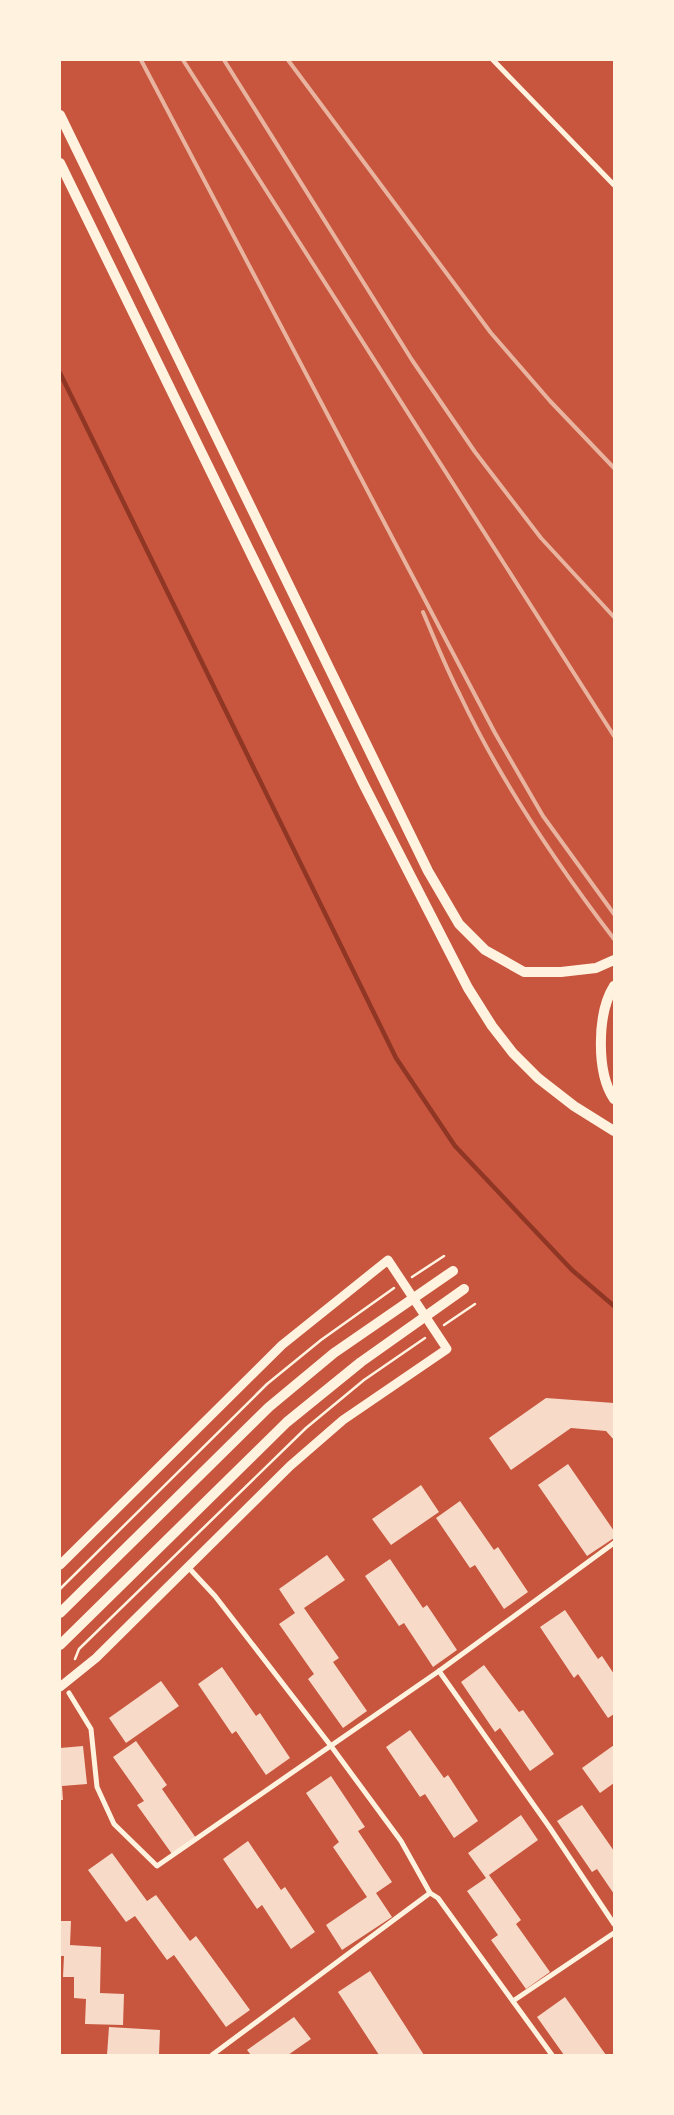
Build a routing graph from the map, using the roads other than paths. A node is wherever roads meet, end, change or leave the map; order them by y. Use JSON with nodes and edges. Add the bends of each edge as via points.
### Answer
{"nodes":[{"id":1,"x":493,"y":60,"type":"edge"},
{"id":2,"x":60,"y":115,"type":"edge"},
{"id":3,"x":60,"y":163,"type":"edge"},
{"id":4,"x":614,"y":185,"type":"edge"},
{"id":5,"x":614,"y":960,"type":"edge"},
{"id":6,"x":614,"y":986,"type":"edge"},
{"id":7,"x":614,"y":1099,"type":"edge"},
{"id":8,"x":614,"y":1131,"type":"edge"},
{"id":9,"x":452,"y":1271,"type":"dead end"},
{"id":10,"x":464,"y":1289,"type":"dead end"},
{"id":11,"x":614,"y":1543,"type":"edge"},
{"id":12,"x":60,"y":1565,"type":"edge"},
{"id":13,"x":188,"y":1567,"type":"junction"},
{"id":14,"x":60,"y":1613,"type":"edge"},
{"id":15,"x":60,"y":1645,"type":"edge"},
{"id":16,"x":439,"y":1671,"type":"junction"},
{"id":17,"x":60,"y":1687,"type":"edge"},
{"id":18,"x":69,"y":1693,"type":"dead end"},
{"id":19,"x":331,"y":1746,"type":"junction"},
{"id":20,"x":430,"y":1893,"type":"junction"},
{"id":21,"x":614,"y":1924,"type":"edge"},
{"id":22,"x":614,"y":1933,"type":"edge"},
{"id":23,"x":512,"y":2001,"type":"junction"},
{"id":24,"x":212,"y":2055,"type":"edge"},
{"id":25,"x":552,"y":2055,"type":"edge"}],
"edges":[{"from":1,"to":4,"type":"street"},
{"from":2,"to":5,"type":"main road","via":[[428,871],[459,924],[485,950],[524,972],[596,968]]},
{"from":3,"to":8,"type":"main road","via":[[364,785],[468,988],[508,1046],[538,1078]]},
{"from":6,"to":7,"type":"main road","via":[[600,1030],[606,1087]]},
{"from":9,"to":14,"type":"main road","via":[[334,1353],[269,1407]]},
{"from":10,"to":15,"type":"main road","via":[[361,1362],[287,1422]]},
{"from":11,"to":16,"type":"street"},
{"from":12,"to":13,"type":"street","via":[[282,1345],[388,1260],[447,1349],[343,1420],[290,1466]]},
{"from":13,"to":17,"type":"street","via":[[96,1658]]},
{"from":13,"to":19,"type":"street","via":[[215,1596]]},
{"from":16,"to":19,"type":"street"},
{"from":16,"to":21,"type":"street"},
{"from":18,"to":19,"type":"street","via":[[91,1729],[97,1788],[114,1824],[157,1866]]},
{"from":19,"to":20,"type":"street","via":[[401,1841]]},
{"from":20,"to":23,"type":"street","via":[[438,1898]]},
{"from":20,"to":24,"type":"street"},
{"from":22,"to":23,"type":"street"},
{"from":23,"to":25,"type":"street"}]}
